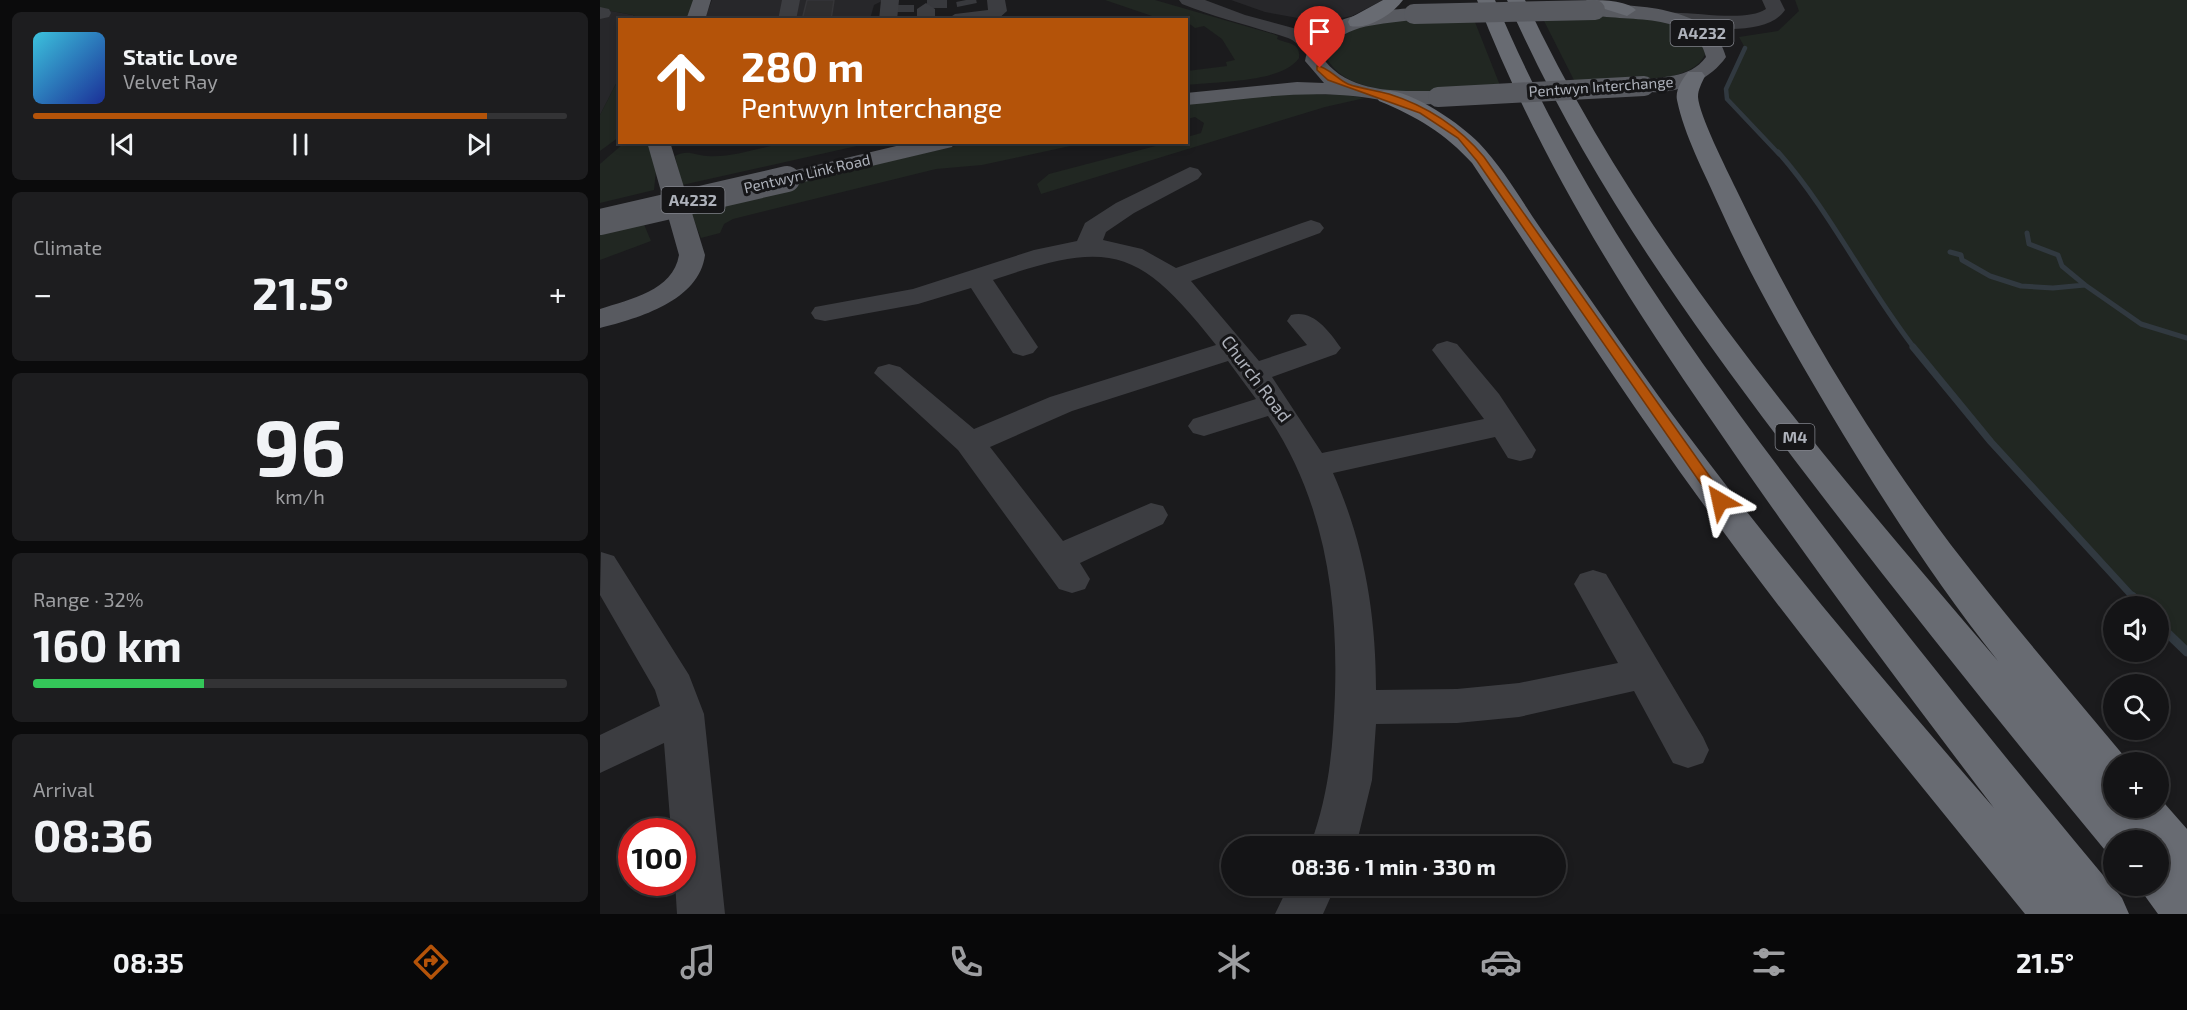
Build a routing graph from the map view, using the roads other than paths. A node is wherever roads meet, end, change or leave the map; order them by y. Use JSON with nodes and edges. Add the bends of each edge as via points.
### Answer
{"nodes":[{"id":1,"x":702,"y":0,"type":"edge"},
{"id":2,"x":791,"y":0,"type":"edge"},
{"id":3,"x":1170,"y":0,"type":"edge"},
{"id":4,"x":1188,"y":0,"type":"edge"},
{"id":5,"x":1394,"y":0,"type":"edge"},
{"id":6,"x":1486,"y":0,"type":"edge"},
{"id":7,"x":1516,"y":0,"type":"edge"},
{"id":8,"x":1771,"y":0,"type":"edge"},
{"id":9,"x":1595,"y":5,"type":"edge"},
{"id":10,"x":1216,"y":6,"type":"edge"},
{"id":11,"x":1666,"y":17,"type":"junction"},
{"id":12,"x":696,"y":18,"type":"edge"},
{"id":13,"x":787,"y":18,"type":"edge"},
{"id":14,"x":1352,"y":23,"type":"junction"},
{"id":15,"x":1726,"y":23,"type":"junction"},
{"id":16,"x":1705,"y":34,"type":"junction"},
{"id":17,"x":1315,"y":56,"type":"junction"},
{"id":18,"x":1695,"y":76,"type":"junction"},
{"id":19,"x":1188,"y":89,"type":"edge"},
{"id":20,"x":1374,"y":94,"type":"junction"},
{"id":21,"x":1188,"y":99,"type":"edge"},
{"id":22,"x":659,"y":144,"type":"edge"},
{"id":23,"x":886,"y":144,"type":"edge"},
{"id":24,"x":934,"y":144,"type":"edge"},
{"id":25,"x":785,"y":173,"type":"junction"},
{"id":26,"x":1190,"y":174,"type":"dead end"},
{"id":27,"x":600,"y":210,"type":"edge"},
{"id":28,"x":600,"y":222,"type":"edge"},
{"id":29,"x":1310,"y":227,"type":"dead end"},
{"id":30,"x":1088,"y":249,"type":"junction"},
{"id":31,"x":978,"y":278,"type":"junction"},
{"id":32,"x":1173,"y":278,"type":"junction"},
{"id":33,"x":825,"y":313,"type":"dead end"},
{"id":34,"x":600,"y":318,"type":"edge"},
{"id":35,"x":1301,"y":321,"type":"dead end"},
{"id":36,"x":1023,"y":348,"type":"dead end"},
{"id":37,"x":1447,"y":350,"type":"dead end"},
{"id":38,"x":1244,"y":361,"type":"junction"},
{"id":39,"x":889,"y":373,"type":"dead end"},
{"id":40,"x":1276,"y":403,"type":"junction"},
{"id":41,"x":1204,"y":426,"type":"dead end"},
{"id":42,"x":970,"y":443,"type":"junction"},
{"id":43,"x":1315,"y":466,"type":"junction"},
{"id":44,"x":1151,"y":515,"type":"dead end"},
{"id":45,"x":601,"y":565,"type":"edge"},
{"id":46,"x":1593,"y":584,"type":"dead end"},
{"id":47,"x":1644,"y":674,"type":"junction"},
{"id":48,"x":1355,"y":707,"type":"junction"},
{"id":49,"x":683,"y":714,"type":"junction"},
{"id":50,"x":1688,"y":750,"type":"dead end"},
{"id":51,"x":600,"y":755,"type":"edge"},
{"id":52,"x":2103,"y":763,"type":"edge"},
{"id":53,"x":2149,"y":818,"type":"edge"},
{"id":54,"x":2117,"y":830,"type":"edge"},
{"id":55,"x":1335,"y":836,"type":"edge"},
{"id":56,"x":2187,"y":862,"type":"edge"},
{"id":57,"x":2169,"y":892,"type":"edge"},
{"id":58,"x":1308,"y":896,"type":"edge"},
{"id":59,"x":2187,"y":912,"type":"edge"},
{"id":60,"x":701,"y":914,"type":"edge"},
{"id":61,"x":1299,"y":914,"type":"edge"},
{"id":62,"x":2055,"y":914,"type":"edge"},
{"id":63,"x":2105,"y":914,"type":"edge"}],
"edges":[{"from":1,"to":12,"type":"main road"},
{"from":2,"to":13,"type":"street"},
{"from":3,"to":10,"type":"street"},
{"from":4,"to":10,"type":"street"},
{"from":5,"to":14,"type":"highway"},
{"from":6,"to":63,"type":"highway","number":"M4","via":[[1522,87],[1553,148],[1632,282],[1678,350],[1905,664]]},
{"from":7,"to":54,"type":"highway","number":"M4","via":[[1576,120],[1691,299],[1913,587]]},
{"from":8,"to":15,"type":"street","via":[[1776,10],[1771,15],[1755,21]]},
{"from":9,"to":11,"type":"main road","number":"A4232"},
{"from":9,"to":14,"type":"main road","number":"A4232","bridge":true,"via":[[1414,14]]},
{"from":10,"to":14,"type":"street","via":[[1303,26]]},
{"from":10,"to":17,"type":"street","via":[[1297,35],[1306,40]]},
{"from":11,"to":15,"type":"street"},
{"from":11,"to":16,"type":"main road","number":"A4232"},
{"from":14,"to":17,"type":"main road","number":"A4232","via":[[1322,39]]},
{"from":15,"to":16,"type":"street"},
{"from":16,"to":18,"type":"main road","name":"Pentwyn Interchange","number":"A4232","via":[[1713,43],[1716,57]]},
{"from":17,"to":19,"type":"main road","number":"A4232","via":[[1299,73],[1281,78]]},
{"from":17,"to":20,"type":"main road","name":"Pentwyn Interchange","number":"A4232","via":[[1331,78]]},
{"from":18,"to":20,"type":"main road","name":"Pentwyn Interchange","number":"A4232","bridge":true,"via":[[1644,86],[1438,97]]},
{"from":18,"to":52,"type":"highway","via":[[1687,99],[1702,141],[1792,324],[1873,457],[1937,552]]},
{"from":20,"to":21,"type":"main road","number":"A4232","via":[[1301,88]]},
{"from":20,"to":62,"type":"highway","via":[[1442,121],[1461,136],[1746,536],[1848,666]]},
{"from":22,"to":34,"type":"main road","via":[[692,255],[686,277],[672,288]]},
{"from":23,"to":25,"type":"main road","name":"Pentwyn Link Road","number":"A4232"},
{"from":24,"to":25,"type":"main road","name":"Pentwyn Link Road","number":"A4232"},
{"from":25,"to":27,"type":"main road","name":"Pentwyn Link Road","number":"A4232"},
{"from":25,"to":28,"type":"main road","name":"Pentwyn Link Road","number":"A4232","bridge":true},
{"from":26,"to":30,"type":"street","via":[[1094,228]]},
{"from":29,"to":32,"type":"street"},
{"from":30,"to":31,"type":"street","name":"Church Road","via":[[1040,257]]},
{"from":30,"to":32,"type":"street","name":"Church Road","via":[[1112,248],[1131,253]]},
{"from":31,"to":33,"type":"street","name":"Church Road","via":[[918,296]]},
{"from":31,"to":36,"type":"street"},
{"from":32,"to":38,"type":"street","name":"Church Road"},
{"from":35,"to":38,"type":"street","via":[[1326,348]]},
{"from":37,"to":43,"type":"street","via":[[1512,437]]},
{"from":38,"to":40,"type":"street","name":"Church Road"},
{"from":38,"to":42,"type":"street","via":[[1061,404]]},
{"from":39,"to":42,"type":"street"},
{"from":40,"to":41,"type":"street"},
{"from":40,"to":43,"type":"street","name":"Church Road"},
{"from":42,"to":44,"type":"street","via":[[1065,569]]},
{"from":43,"to":48,"type":"street","name":"Church Road","via":[[1347,556],[1355,612]]},
{"from":45,"to":49,"type":"street","via":[[675,687]]},
{"from":46,"to":47,"type":"street"},
{"from":47,"to":48,"type":"street","via":[[1519,700],[1457,706]]},
{"from":47,"to":50,"type":"street"},
{"from":48,"to":55,"type":"street","name":"Church Road","via":[[1354,760]]},
{"from":49,"to":51,"type":"street"},
{"from":49,"to":60,"type":"street"},
{"from":53,"to":56,"type":"highway"},
{"from":57,"to":59,"type":"highway"},
{"from":58,"to":61,"type":"street"}]}
